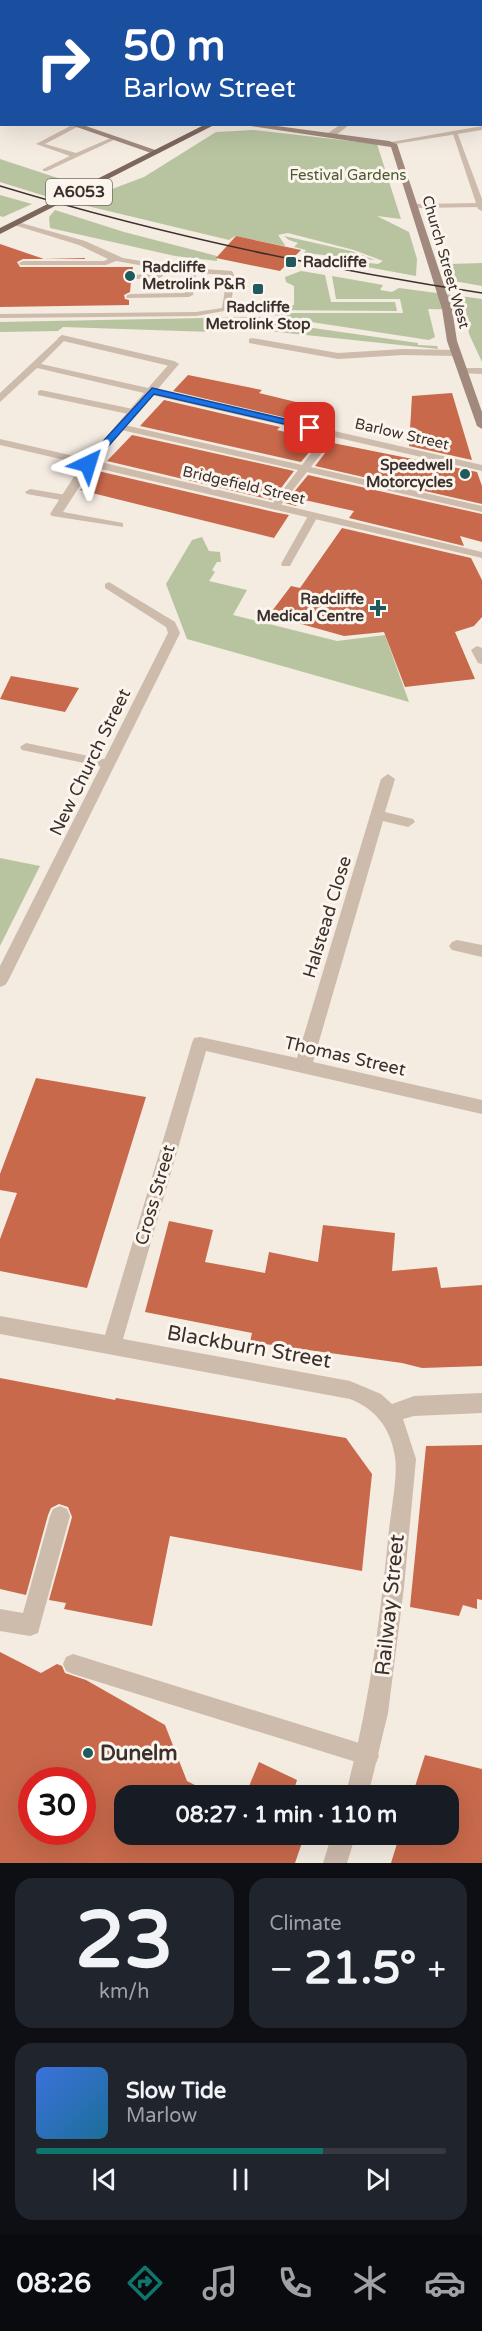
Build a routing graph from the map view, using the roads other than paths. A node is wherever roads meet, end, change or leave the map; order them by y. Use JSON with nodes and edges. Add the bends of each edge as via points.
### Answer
{"nodes":[{"id":1,"x":74,"y":126,"type":"edge"},
{"id":2,"x":79,"y":126,"type":"edge"},
{"id":3,"x":209,"y":126,"type":"edge"},
{"id":4,"x":344,"y":126,"type":"edge"},
{"id":5,"x":282,"y":127,"type":"edge"},
{"id":6,"x":452,"y":128,"type":"edge"},
{"id":7,"x":482,"y":128,"type":"edge"},
{"id":8,"x":331,"y":135,"type":"junction"},
{"id":9,"x":115,"y":138,"type":"junction"},
{"id":10,"x":389,"y":143,"type":"junction"},
{"id":11,"x":157,"y":152,"type":"junction"},
{"id":12,"x":78,"y":156,"type":"junction"},
{"id":13,"x":45,"y":170,"type":"dead end"},
{"id":14,"x":415,"y":206,"type":"junction"},
{"id":15,"x":482,"y":207,"type":"edge"},
{"id":16,"x":17,"y":223,"type":"junction"},
{"id":17,"x":0,"y":231,"type":"edge"},
{"id":18,"x":115,"y":258,"type":"junction"},
{"id":19,"x":23,"y":263,"type":"dead end"},
{"id":20,"x":168,"y":267,"type":"junction"},
{"id":21,"x":192,"y":270,"type":"junction"},
{"id":22,"x":132,"y":277,"type":"dead end"},
{"id":23,"x":130,"y":296,"type":"dead end"},
{"id":24,"x":0,"y":316,"type":"edge"},
{"id":25,"x":62,"y":338,"type":"joint"},
{"id":26,"x":252,"y":341,"type":"dead end"},
{"id":27,"x":456,"y":353,"type":"junction"},
{"id":28,"x":34,"y":364,"type":"junction"},
{"id":29,"x":174,"y":364,"type":"joint"},
{"id":30,"x":463,"y":371,"type":"junction"},
{"id":31,"x":482,"y":371,"type":"edge"},
{"id":32,"x":152,"y":391,"type":"junction"},
{"id":33,"x":41,"y":393,"type":"dead end"},
{"id":34,"x":0,"y":399,"type":"edge"},
{"id":35,"x":133,"y":412,"type":"junction"},
{"id":36,"x":482,"y":426,"type":"edge"},
{"id":37,"x":120,"y":427,"type":"junction"},
{"id":38,"x":332,"y":433,"type":"junction"},
{"id":39,"x":0,"y":442,"type":"edge"},
{"id":40,"x":88,"y":464,"type":"junction"},
{"id":41,"x":482,"y":468,"type":"edge"},
{"id":42,"x":305,"y":469,"type":"junction"},
{"id":43,"x":30,"y":492,"type":"dead end"},
{"id":44,"x":66,"y":498,"type":"junction"},
{"id":45,"x":275,"y":507,"type":"junction"},
{"id":46,"x":482,"y":509,"type":"edge"},
{"id":47,"x":313,"y":516,"type":"junction"},
{"id":48,"x":119,"y":525,"type":"dead end"},
{"id":49,"x":482,"y":555,"type":"edge"},
{"id":50,"x":286,"y":564,"type":"dead end"},
{"id":51,"x":109,"y":586,"type":"dead end"},
{"id":52,"x":26,"y":747,"type":"dead end"},
{"id":53,"x":108,"y":764,"type":"junction"},
{"id":54,"x":388,"y":779,"type":"dead end"},
{"id":55,"x":377,"y":815,"type":"junction"},
{"id":56,"x":408,"y":822,"type":"dead end"},
{"id":57,"x":457,"y":946,"type":"dead end"},
{"id":58,"x":482,"y":951,"type":"edge"},
{"id":59,"x":0,"y":981,"type":"edge"},
{"id":60,"x":200,"y":1044,"type":"joint"},
{"id":61,"x":303,"y":1067,"type":"junction"},
{"id":62,"x":482,"y":1107,"type":"edge"},
{"id":63,"x":0,"y":1325,"type":"edge"},
{"id":64,"x":111,"y":1346,"type":"junction"},
{"id":65,"x":482,"y":1403,"type":"edge"},
{"id":66,"x":390,"y":1414,"type":"junction"},
{"id":67,"x":60,"y":1516,"type":"dead end"},
{"id":68,"x":0,"y":1620,"type":"edge"},
{"id":69,"x":73,"y":1665,"type":"dead end"},
{"id":70,"x":369,"y":1756,"type":"junction"},
{"id":71,"x":360,"y":1785,"type":"edge"},
{"id":72,"x":341,"y":1845,"type":"edge"},
{"id":73,"x":335,"y":1863,"type":"edge"}],
"edges":[{"from":1,"to":12,"type":"lane","via":[[39,144]]},
{"from":2,"to":9,"type":"street"},
{"from":3,"to":11,"type":"main road","number":"A6053"},
{"from":4,"to":8,"type":"street"},
{"from":5,"to":8,"type":"street"},
{"from":6,"to":7,"type":"street"},
{"from":6,"to":10,"type":"street"},
{"from":6,"to":15,"type":"lane"},
{"from":8,"to":10,"type":"street"},
{"from":9,"to":11,"type":"street"},
{"from":9,"to":12,"type":"lane"},
{"from":10,"to":14,"type":"street","name":"Church Street West","via":[[394,146]]},
{"from":11,"to":16,"type":"main road","number":"A6053"},
{"from":12,"to":13,"type":"lane"},
{"from":14,"to":15,"type":"street"},
{"from":14,"to":27,"type":"street","name":"Church Street West","via":[[447,309]]},
{"from":16,"to":17,"type":"main road","number":"A6053"},
{"from":16,"to":18,"type":"lane","via":[[82,243]]},
{"from":18,"to":19,"type":"lane","via":[[106,263]]},
{"from":18,"to":20,"type":"lane"},
{"from":20,"to":21,"type":"lane"},
{"from":20,"to":22,"type":"lane","via":[[160,276]]},
{"from":21,"to":23,"type":"lane","via":[[189,295]]},
{"from":21,"to":24,"type":"lane","via":[[229,273],[226,310],[196,314]]},
{"from":25,"to":28,"type":"street"},
{"from":25,"to":29,"type":"lane"},
{"from":26,"to":27,"type":"lane","via":[[338,356]]},
{"from":27,"to":30,"type":"street","name":"Church Street West"},
{"from":28,"to":32,"type":"street","name":"Barlow Street"},
{"from":28,"to":34,"type":"street"},
{"from":29,"to":32,"type":"street"},
{"from":30,"to":31,"type":"street"},
{"from":30,"to":36,"type":"street","name":"Church Street West"},
{"from":32,"to":35,"type":"street"},
{"from":32,"to":38,"type":"street","name":"Barlow Street"},
{"from":33,"to":35,"type":"lane"},
{"from":35,"to":37,"type":"street"},
{"from":37,"to":40,"type":"street"},
{"from":37,"to":42,"type":"lane"},
{"from":38,"to":41,"type":"street","name":"Barlow Street"},
{"from":38,"to":42,"type":"lane"},
{"from":39,"to":40,"type":"street","name":"Bridgefield Street"},
{"from":40,"to":44,"type":"street"},
{"from":40,"to":45,"type":"street","name":"Bridgefield Street"},
{"from":42,"to":45,"type":"lane"},
{"from":42,"to":46,"type":"lane"},
{"from":43,"to":44,"type":"lane"},
{"from":44,"to":48,"type":"street","via":[[56,514]]},
{"from":45,"to":47,"type":"street","name":"Bridgefield Street"},
{"from":47,"to":49,"type":"street","name":"Bridgefield Street"},
{"from":47,"to":50,"type":"lane"},
{"from":51,"to":53,"type":"street","name":"New Church Street","via":[[171,625],[174,633]]},
{"from":52,"to":53,"type":"lane"},
{"from":53,"to":59,"type":"street","name":"New Church Street"},
{"from":54,"to":55,"type":"street","name":"Halstead Close"},
{"from":55,"to":56,"type":"street"},
{"from":55,"to":61,"type":"street","name":"Halstead Close"},
{"from":57,"to":58,"type":"street"},
{"from":60,"to":61,"type":"street","name":"Thomas Street"},
{"from":60,"to":64,"type":"street","name":"Cross Street"},
{"from":61,"to":62,"type":"street","name":"Thomas Street"},
{"from":63,"to":64,"type":"street","name":"Blackburn Street"},
{"from":64,"to":66,"type":"street","name":"Blackburn Street","via":[[350,1390],[378,1401]]},
{"from":65,"to":66,"type":"street","via":[[414,1406]]},
{"from":66,"to":70,"type":"street","name":"Railway Street","via":[[406,1460],[379,1706]]},
{"from":67,"to":68,"type":"street","via":[[30,1626]]},
{"from":69,"to":70,"type":"lane"},
{"from":70,"to":71,"type":"street","name":"Railway Street"},
{"from":72,"to":73,"type":"street"}]}
